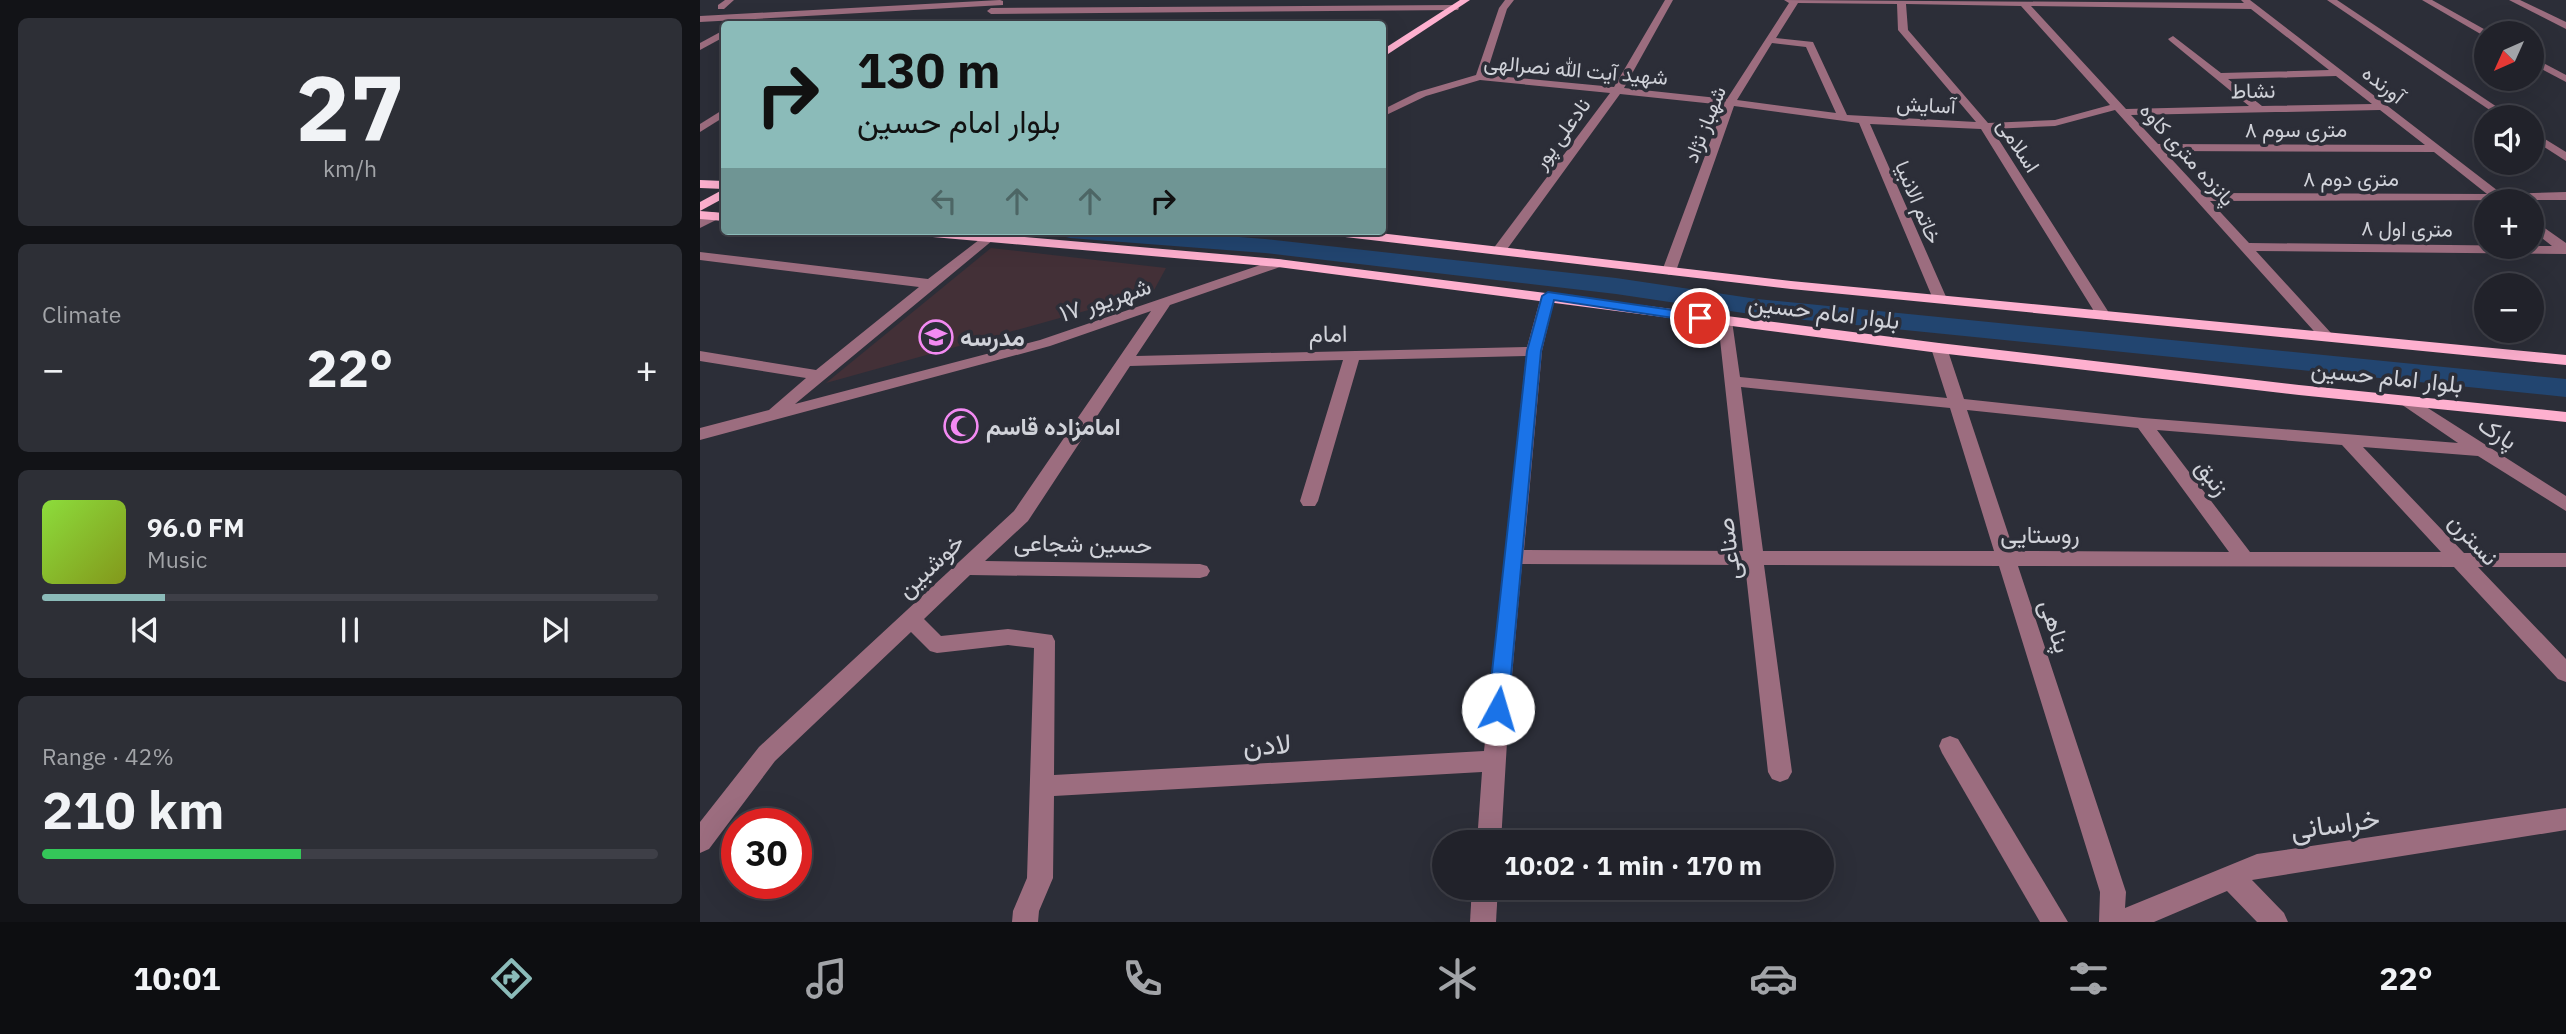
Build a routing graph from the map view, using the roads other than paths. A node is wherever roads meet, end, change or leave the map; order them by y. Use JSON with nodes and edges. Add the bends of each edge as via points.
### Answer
{"nodes":[{"id":1,"x":730,"y":0,"type":"edge"},
{"id":2,"x":826,"y":0,"type":"edge"},
{"id":3,"x":1095,"y":0,"type":"edge"},
{"id":4,"x":1185,"y":0,"type":"edge"},
{"id":5,"x":1281,"y":0,"type":"edge"},
{"id":6,"x":1466,"y":0,"type":"edge"},
{"id":7,"x":1510,"y":0,"type":"edge"},
{"id":8,"x":1669,"y":0,"type":"edge"},
{"id":9,"x":1788,"y":0,"type":"edge"},
{"id":10,"x":1795,"y":0,"type":"edge"},
{"id":11,"x":2331,"y":0,"type":"edge"},
{"id":12,"x":2427,"y":0,"type":"edge"},
{"id":13,"x":2513,"y":0,"type":"edge"},
{"id":14,"x":1002,"y":1,"type":"edge"},
{"id":15,"x":1901,"y":1,"type":"edge"},
{"id":16,"x":2023,"y":2,"type":"edge"},
{"id":17,"x":2110,"y":2,"type":"edge"},
{"id":18,"x":2249,"y":3,"type":"edge"},
{"id":19,"x":920,"y":4,"type":"edge"},
{"id":20,"x":1370,"y":4,"type":"edge"},
{"id":21,"x":720,"y":7,"type":"dead end"},
{"id":22,"x":1455,"y":8,"type":"junction"},
{"id":23,"x":873,"y":9,"type":"junction"},
{"id":24,"x":1273,"y":9,"type":"junction"},
{"id":25,"x":1175,"y":10,"type":"junction"},
{"id":26,"x":1082,"y":11,"type":"junction"},
{"id":27,"x":811,"y":13,"type":"junction"},
{"id":28,"x":752,"y":16,"type":"junction"},
{"id":29,"x":700,"y":19,"type":"edge"},
{"id":30,"x":743,"y":21,"type":"edge"},
{"id":31,"x":855,"y":21,"type":"edge"},
{"id":32,"x":2566,"y":26,"type":"edge"},
{"id":33,"x":2474,"y":27,"type":"edge"},
{"id":34,"x":721,"y":35,"type":"edge"},
{"id":35,"x":2174,"y":39,"type":"dead end"},
{"id":36,"x":1769,"y":40,"type":"junction"},
{"id":37,"x":700,"y":47,"type":"edge"},
{"id":38,"x":1386,"y":52,"type":"edge"},
{"id":39,"x":2544,"y":67,"type":"edge"},
{"id":40,"x":2339,"y":73,"type":"junction"},
{"id":41,"x":2218,"y":76,"type":"junction"},
{"id":42,"x":1480,"y":77,"type":"junction"},
{"id":43,"x":2566,"y":79,"type":"edge"},
{"id":44,"x":1617,"y":91,"type":"junction"},
{"id":45,"x":1730,"y":102,"type":"junction"},
{"id":46,"x":2489,"y":105,"type":"edge"},
{"id":47,"x":2383,"y":107,"type":"junction"},
{"id":48,"x":2121,"y":109,"type":"junction"},
{"id":49,"x":2259,"y":109,"type":"junction"},
{"id":50,"x":1386,"y":112,"type":"edge"},
{"id":51,"x":721,"y":114,"type":"edge"},
{"id":52,"x":1843,"y":117,"type":"junction"},
{"id":53,"x":1863,"y":120,"type":"junction"},
{"id":54,"x":1985,"y":126,"type":"junction"},
{"id":55,"x":700,"y":129,"type":"edge"},
{"id":56,"x":2544,"y":142,"type":"edge"},
{"id":57,"x":2156,"y":147,"type":"junction"},
{"id":58,"x":2436,"y":149,"type":"junction"},
{"id":59,"x":2566,"y":157,"type":"edge"},
{"id":60,"x":700,"y":184,"type":"edge"},
{"id":61,"x":721,"y":185,"type":"edge"},
{"id":62,"x":2488,"y":189,"type":"edge"},
{"id":63,"x":721,"y":195,"type":"edge"},
{"id":64,"x":2566,"y":196,"type":"edge"},
{"id":65,"x":2201,"y":197,"type":"junction"},
{"id":66,"x":2544,"y":197,"type":"edge"},
{"id":67,"x":2474,"y":200,"type":"edge"},
{"id":68,"x":700,"y":207,"type":"edge"},
{"id":69,"x":716,"y":214,"type":"edge"},
{"id":70,"x":700,"y":224,"type":"edge"},
{"id":71,"x":2544,"y":233,"type":"edge"},
{"id":72,"x":962,"y":235,"type":"edge"},
{"id":73,"x":1366,"y":235,"type":"edge"},
{"id":74,"x":988,"y":237,"type":"junction"},
{"id":75,"x":2248,"y":247,"type":"junction"},
{"id":76,"x":1500,"y":249,"type":"junction"},
{"id":77,"x":2566,"y":250,"type":"edge"},
{"id":78,"x":700,"y":256,"type":"edge"},
{"id":79,"x":1278,"y":263,"type":"junction"},
{"id":80,"x":1669,"y":271,"type":"junction"},
{"id":81,"x":931,"y":284,"type":"junction"},
{"id":82,"x":1548,"y":296,"type":"junction"},
{"id":83,"x":1940,"y":299,"type":"junction"},
{"id":84,"x":1166,"y":303,"type":"junction"},
{"id":85,"x":2104,"y":316,"type":"junction"},
{"id":86,"x":1725,"y":321,"type":"junction"},
{"id":87,"x":2326,"y":336,"type":"junction"},
{"id":88,"x":1939,"y":348,"type":"junction"},
{"id":89,"x":1534,"y":351,"type":"junction"},
{"id":90,"x":1352,"y":355,"type":"junction"},
{"id":91,"x":700,"y":356,"type":"edge"},
{"id":92,"x":2566,"y":360,"type":"edge"},
{"id":93,"x":1124,"y":361,"type":"junction"},
{"id":94,"x":820,"y":375,"type":"junction"},
{"id":95,"x":1733,"y":381,"type":"junction"},
{"id":96,"x":2403,"y":400,"type":"junction"},
{"id":97,"x":1957,"y":404,"type":"junction"},
{"id":98,"x":771,"y":415,"type":"junction"},
{"id":99,"x":2566,"y":417,"type":"edge"},
{"id":100,"x":2143,"y":423,"type":"junction"},
{"id":101,"x":700,"y":434,"type":"edge"},
{"id":102,"x":2346,"y":439,"type":"junction"},
{"id":103,"x":2481,"y":451,"type":"junction"},
{"id":104,"x":1309,"y":500,"type":"dead end"},
{"id":105,"x":2566,"y":505,"type":"edge"},
{"id":106,"x":1514,"y":557,"type":"junction"},
{"id":107,"x":1754,"y":558,"type":"junction"},
{"id":108,"x":2007,"y":558,"type":"junction"},
{"id":109,"x":2245,"y":559,"type":"junction"},
{"id":110,"x":2460,"y":560,"type":"junction"},
{"id":111,"x":2566,"y":560,"type":"edge"},
{"id":112,"x":965,"y":568,"type":"junction"},
{"id":113,"x":1200,"y":571,"type":"dead end"},
{"id":114,"x":911,"y":619,"type":"junction"},
{"id":115,"x":2566,"y":673,"type":"edge"},
{"id":116,"x":1950,"y":746,"type":"dead end"},
{"id":117,"x":1494,"y":761,"type":"junction"},
{"id":118,"x":1780,"y":772,"type":"dead end"},
{"id":119,"x":1042,"y":786,"type":"junction"},
{"id":120,"x":2566,"y":819,"type":"edge"},
{"id":121,"x":1490,"y":830,"type":"edge"},
{"id":122,"x":700,"y":841,"type":"edge"},
{"id":123,"x":2231,"y":877,"type":"junction"},
{"id":124,"x":1484,"y":900,"type":"edge"},
{"id":125,"x":1025,"y":922,"type":"edge"},
{"id":126,"x":1483,"y":922,"type":"edge"},
{"id":127,"x":2055,"y":922,"type":"edge"},
{"id":128,"x":2112,"y":922,"type":"edge"},
{"id":129,"x":2123,"y":922,"type":"edge"},
{"id":130,"x":2275,"y":922,"type":"edge"}],
"edges":[{"from":1,"to":21,"type":"street"},
{"from":2,"to":27,"type":"street"},
{"from":3,"to":26,"type":"street"},
{"from":4,"to":25,"type":"street"},
{"from":5,"to":24,"type":"street"},
{"from":6,"to":22,"type":"main road"},
{"from":7,"to":42,"type":"street","via":[[1503,8]]},
{"from":8,"to":44,"type":"street","name":"نادعلی پور"},
{"from":9,"to":10,"type":"street"},
{"from":10,"to":15,"type":"street"},
{"from":10,"to":36,"type":"street","name":"شهباز نژاد"},
{"from":11,"to":46,"type":"street"},
{"from":12,"to":33,"type":"street"},
{"from":13,"to":32,"type":"street"},
{"from":14,"to":19,"type":"street"},
{"from":14,"to":26,"type":"street","via":[[988,15]]},
{"from":15,"to":16,"type":"street"},
{"from":15,"to":54,"type":"street","name":"اسلامی","via":[[1903,30]]},
{"from":16,"to":17,"type":"street"},
{"from":16,"to":48,"type":"street","name":"پانزده متری کاوه"},
{"from":17,"to":18,"type":"street"},
{"from":18,"to":40,"type":"street","name":"آورنده"},
{"from":19,"to":23,"type":"street"},
{"from":20,"to":22,"type":"street"},
{"from":20,"to":24,"type":"street"},
{"from":22,"to":38,"type":"main road"},
{"from":23,"to":27,"type":"street"},
{"from":23,"to":31,"type":"street"},
{"from":24,"to":25,"type":"street"},
{"from":25,"to":26,"type":"street"},
{"from":27,"to":28,"type":"street"},
{"from":28,"to":29,"type":"street"},
{"from":28,"to":30,"type":"street"},
{"from":34,"to":37,"type":"street"},
{"from":35,"to":41,"type":"street"},
{"from":36,"to":45,"type":"street","name":"شهباز نژاد"},
{"from":36,"to":52,"type":"street","via":[[1810,44]]},
{"from":39,"to":43,"type":"street"},
{"from":40,"to":41,"type":"street"},
{"from":40,"to":47,"type":"street","name":"آورنده"},
{"from":41,"to":49,"type":"street"},
{"from":42,"to":44,"type":"street","name":"شهید آیت الله نصرالهی"},
{"from":42,"to":50,"type":"street","name":"شهید آیت الله نصرالهی","via":[[1422,94]]},
{"from":44,"to":45,"type":"street","name":"شهید آیت الله نصرالهی"},
{"from":44,"to":76,"type":"street","name":"نادعلی پور"},
{"from":45,"to":52,"type":"street","name":"آسایش"},
{"from":45,"to":80,"type":"street","name":"شهباز نژاد"},
{"from":47,"to":49,"type":"street","name":"نشاط"},
{"from":47,"to":58,"type":"street","name":"آورنده"},
{"from":48,"to":49,"type":"street","name":"نشاط"},
{"from":48,"to":54,"type":"street","name":"آسایش","via":[[2055,123]]},
{"from":48,"to":57,"type":"street","name":"پانزده متری کاوه"},
{"from":51,"to":55,"type":"street"},
{"from":52,"to":53,"type":"street","name":"آسایش"},
{"from":53,"to":54,"type":"street","name":"آسایش"},
{"from":53,"to":83,"type":"street","name":"خاتم الانبیا"},
{"from":54,"to":85,"type":"street","name":"اسلامی"},
{"from":56,"to":59,"type":"street"},
{"from":57,"to":58,"type":"street","name":"۸ متری سوم"},
{"from":57,"to":65,"type":"street","name":"پانزده متری کاوه"},
{"from":58,"to":62,"type":"street","name":"آورنده"},
{"from":60,"to":61,"type":"main road"},
{"from":63,"to":68,"type":"main road"},
{"from":64,"to":66,"type":"street","name":"۸ متری دوم"},
{"from":65,"to":67,"type":"street","name":"۸ متری دوم"},
{"from":65,"to":75,"type":"street","name":"پانزده متری کاوه"},
{"from":69,"to":70,"type":"street"},
{"from":71,"to":77,"type":"street"},
{"from":72,"to":74,"type":"main road","name":"بلوار امام حسین"},
{"from":73,"to":76,"type":"main road","name":"بلوار امام حسین"},
{"from":74,"to":79,"type":"main road","name":"بلوار امام حسین"},
{"from":74,"to":81,"type":"street"},
{"from":75,"to":77,"type":"street","name":"۸ متری اول"},
{"from":75,"to":87,"type":"street","name":"پانزده متری کاوه"},
{"from":76,"to":80,"type":"main road","name":"بلوار امام حسین"},
{"from":78,"to":81,"type":"street"},
{"from":79,"to":82,"type":"main road","name":"بلوار امام حسین"},
{"from":79,"to":84,"type":"street","name":"۱۷ شهریور"},
{"from":80,"to":83,"type":"main road","name":"بلوار امام حسین"},
{"from":81,"to":94,"type":"street"},
{"from":82,"to":86,"type":"main road","name":"بلوار امام حسین"},
{"from":82,"to":89,"type":"street"},
{"from":83,"to":85,"type":"main road","name":"بلوار امام حسین"},
{"from":84,"to":93,"type":"street","name":"خوشبین"},
{"from":84,"to":98,"type":"street","name":"۱۷ شهریور","via":[[1045,343]]},
{"from":85,"to":87,"type":"main road","name":"بلوار امام حسین"},
{"from":86,"to":88,"type":"main road","name":"بلوار امام حسین"},
{"from":86,"to":95,"type":"street","name":"صناعی"},
{"from":87,"to":92,"type":"main road","name":"بلوار امام حسین"},
{"from":88,"to":96,"type":"main road","name":"بلوار امام حسین"},
{"from":88,"to":97,"type":"street","name":"پناهی"},
{"from":89,"to":90,"type":"street","name":"امام"},
{"from":89,"to":106,"type":"street"},
{"from":90,"to":93,"type":"street","name":"امام"},
{"from":90,"to":104,"type":"street"},
{"from":91,"to":94,"type":"street"},
{"from":93,"to":112,"type":"street","name":"خوشبین","via":[[1021,516]]},
{"from":94,"to":98,"type":"street"},
{"from":95,"to":97,"type":"street"},
{"from":95,"to":107,"type":"street","name":"صناعی"},
{"from":96,"to":99,"type":"main road","name":"بلوار امام حسین"},
{"from":96,"to":103,"type":"street","name":"پارک"},
{"from":97,"to":100,"type":"street"},
{"from":97,"to":108,"type":"street","name":"پناهی"},
{"from":98,"to":101,"type":"street","name":"۱۷ شهریور"},
{"from":100,"to":102,"type":"street"},
{"from":100,"to":109,"type":"street","name":"زنبق"},
{"from":102,"to":103,"type":"street"},
{"from":102,"to":110,"type":"street","name":"نسترن"},
{"from":103,"to":105,"type":"street","name":"پارک"},
{"from":106,"to":107,"type":"street","name":"روستایی"},
{"from":106,"to":117,"type":"street"},
{"from":107,"to":108,"type":"street","name":"روستایی"},
{"from":107,"to":118,"type":"street","name":"صناعی"},
{"from":108,"to":109,"type":"street","name":"روستایی"},
{"from":108,"to":128,"type":"street","name":"پناهی","via":[[2113,892]]},
{"from":109,"to":110,"type":"street","name":"روستایی"},
{"from":110,"to":111,"type":"street","name":"روستایی"},
{"from":110,"to":115,"type":"street","name":"نسترن"},
{"from":112,"to":113,"type":"street","name":"حسین شجاعی"},
{"from":112,"to":114,"type":"street","name":"خوشبین"},
{"from":114,"to":119,"type":"street","via":[[937,645],[1008,637],[1045,641]]},
{"from":114,"to":122,"type":"street","name":"خوشبین","via":[[767,754]]},
{"from":116,"to":127,"type":"street"},
{"from":117,"to":119,"type":"street","name":"لادن"},
{"from":117,"to":121,"type":"street"},
{"from":119,"to":125,"type":"street","via":[[1040,878]]},
{"from":120,"to":123,"type":"street","name":"خراسانی","via":[[2257,866]]},
{"from":123,"to":129,"type":"street","name":"خراسانی"},
{"from":123,"to":130,"type":"street"},
{"from":124,"to":126,"type":"street"}]}
